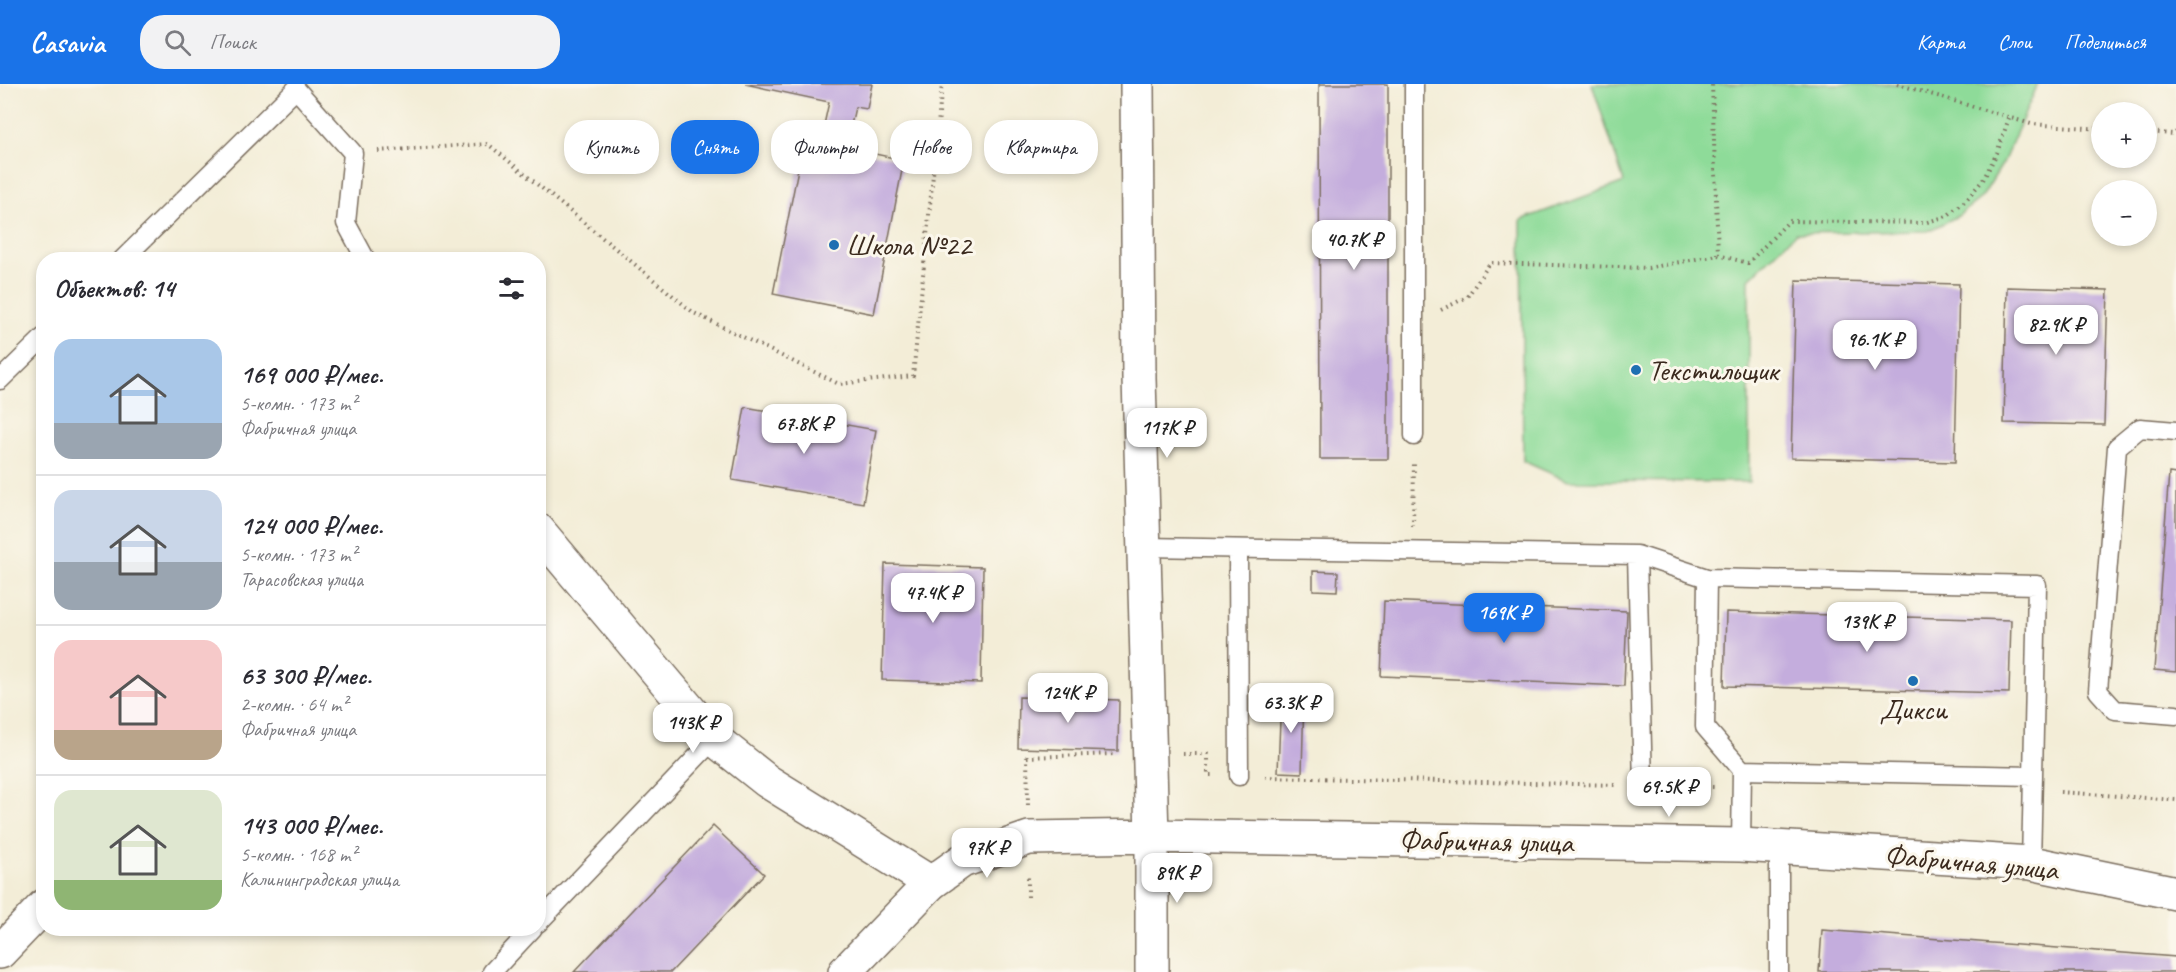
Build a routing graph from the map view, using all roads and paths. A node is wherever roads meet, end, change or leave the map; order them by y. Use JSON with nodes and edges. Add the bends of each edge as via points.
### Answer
{"nodes":[{"id":1,"x":942,"y":84,"type":"edge"},
{"id":2,"x":1137,"y":84,"type":"edge"},
{"id":3,"x":1414,"y":84,"type":"edge"},
{"id":4,"x":1712,"y":84,"type":"edge"},
{"id":5,"x":1898,"y":84,"type":"edge"},
{"id":6,"x":2008,"y":118,"type":"junction"},
{"id":7,"x":2091,"y":128,"type":"edge"},
{"id":8,"x":2176,"y":132,"type":"edge"},
{"id":9,"x":2157,"y":133,"type":"edge"},
{"id":10,"x":353,"y":153,"type":"junction"},
{"id":11,"x":131,"y":252,"type":"edge"},
{"id":12,"x":362,"y":252,"type":"edge"},
{"id":13,"x":1718,"y":255,"type":"junction"},
{"id":14,"x":1414,"y":324,"type":"junction"},
{"id":15,"x":36,"y":345,"type":"edge"},
{"id":16,"x":0,"y":380,"type":"edge"},
{"id":17,"x":2176,"y":430,"type":"edge"},
{"id":18,"x":1414,"y":436,"type":"joint"},
{"id":19,"x":546,"y":540,"type":"edge"},
{"id":20,"x":1144,"y":547,"type":"junction"},
{"id":21,"x":1238,"y":549,"type":"junction"},
{"id":22,"x":1413,"y":551,"type":"junction"},
{"id":23,"x":1637,"y":555,"type":"junction"},
{"id":24,"x":1707,"y":578,"type":"junction"},
{"id":25,"x":2176,"y":715,"type":"edge"},
{"id":26,"x":714,"y":739,"type":"junction"},
{"id":27,"x":1149,"y":753,"type":"junction"},
{"id":28,"x":1028,"y":758,"type":"dead end"},
{"id":29,"x":1239,"y":776,"type":"junction"},
{"id":30,"x":1742,"y":779,"type":"junction"},
{"id":31,"x":2033,"y":783,"type":"junction"},
{"id":32,"x":1642,"y":785,"type":"junction"},
{"id":33,"x":2176,"y":800,"type":"edge"},
{"id":34,"x":1152,"y":836,"type":"junction"},
{"id":35,"x":1741,"y":845,"type":"junction"},
{"id":36,"x":1779,"y":847,"type":"junction"},
{"id":37,"x":2031,"y":863,"type":"junction"},
{"id":38,"x":931,"y":883,"type":"junction"},
{"id":39,"x":2176,"y":893,"type":"edge"},
{"id":40,"x":36,"y":914,"type":"edge"},
{"id":41,"x":546,"y":915,"type":"edge"},
{"id":42,"x":526,"y":936,"type":"edge"},
{"id":43,"x":0,"y":952,"type":"edge"},
{"id":44,"x":492,"y":972,"type":"edge"},
{"id":45,"x":844,"y":972,"type":"edge"},
{"id":46,"x":1152,"y":972,"type":"edge"},
{"id":47,"x":1779,"y":972,"type":"edge"}],
"edges":[{"from":1,"to":10,"type":"path","via":[[913,376],[839,384],[694,313],[488,144]]},
{"from":2,"to":20,"type":"street"},
{"from":3,"to":14,"type":"lane"},
{"from":4,"to":13,"type":"path"},
{"from":5,"to":6,"type":"path"},
{"from":6,"to":7,"type":"path","via":[[2031,124]]},
{"from":6,"to":13,"type":"path","via":[[1983,180],[1947,216],[1924,223],[1789,221],[1748,263]]},
{"from":8,"to":9,"type":"path"},
{"from":10,"to":11,"type":"lane","via":[[296,89]]},
{"from":10,"to":12,"type":"lane","via":[[346,223]]},
{"from":13,"to":14,"type":"path","via":[[1647,268],[1490,262],[1467,297]]},
{"from":14,"to":18,"type":"lane"},
{"from":15,"to":16,"type":"lane"},
{"from":17,"to":25,"type":"lane","via":[[2140,428],[2117,447],[2098,691],[2115,710]]},
{"from":18,"to":22,"type":"path"},
{"from":19,"to":26,"type":"street"},
{"from":20,"to":21,"type":"lane"},
{"from":20,"to":27,"type":"street"},
{"from":21,"to":22,"type":"lane"},
{"from":21,"to":29,"type":"lane"},
{"from":22,"to":23,"type":"lane"},
{"from":23,"to":24,"type":"lane"},
{"from":23,"to":32,"type":"lane"},
{"from":24,"to":30,"type":"lane","via":[[1705,727]]},
{"from":24,"to":31,"type":"lane","via":[[2037,585]]},
{"from":26,"to":38,"type":"street","via":[[767,781]]},
{"from":26,"to":41,"type":"lane"},
{"from":27,"to":28,"type":"path"},
{"from":27,"to":29,"type":"path","via":[[1208,754],[1208,775]]},
{"from":27,"to":34,"type":"street"},
{"from":29,"to":32,"type":"path"},
{"from":30,"to":31,"type":"lane"},
{"from":30,"to":32,"type":"path"},
{"from":30,"to":35,"type":"lane"},
{"from":31,"to":33,"type":"path"},
{"from":31,"to":37,"type":"lane"},
{"from":34,"to":35,"type":"street","name":"Фабричная улица"},
{"from":34,"to":38,"type":"street","name":"Фабричная улица","via":[[1029,838],[962,861]]},
{"from":34,"to":46,"type":"street"},
{"from":35,"to":36,"type":"street","name":"Фабричная улица"},
{"from":36,"to":37,"type":"street","name":"Фабричная улица"},
{"from":36,"to":47,"type":"lane"},
{"from":37,"to":39,"type":"street","name":"Фабричная улица"},
{"from":38,"to":45,"type":"street","name":"Фабричная улица"},
{"from":40,"to":43,"type":"street"},
{"from":42,"to":44,"type":"lane"}]}
